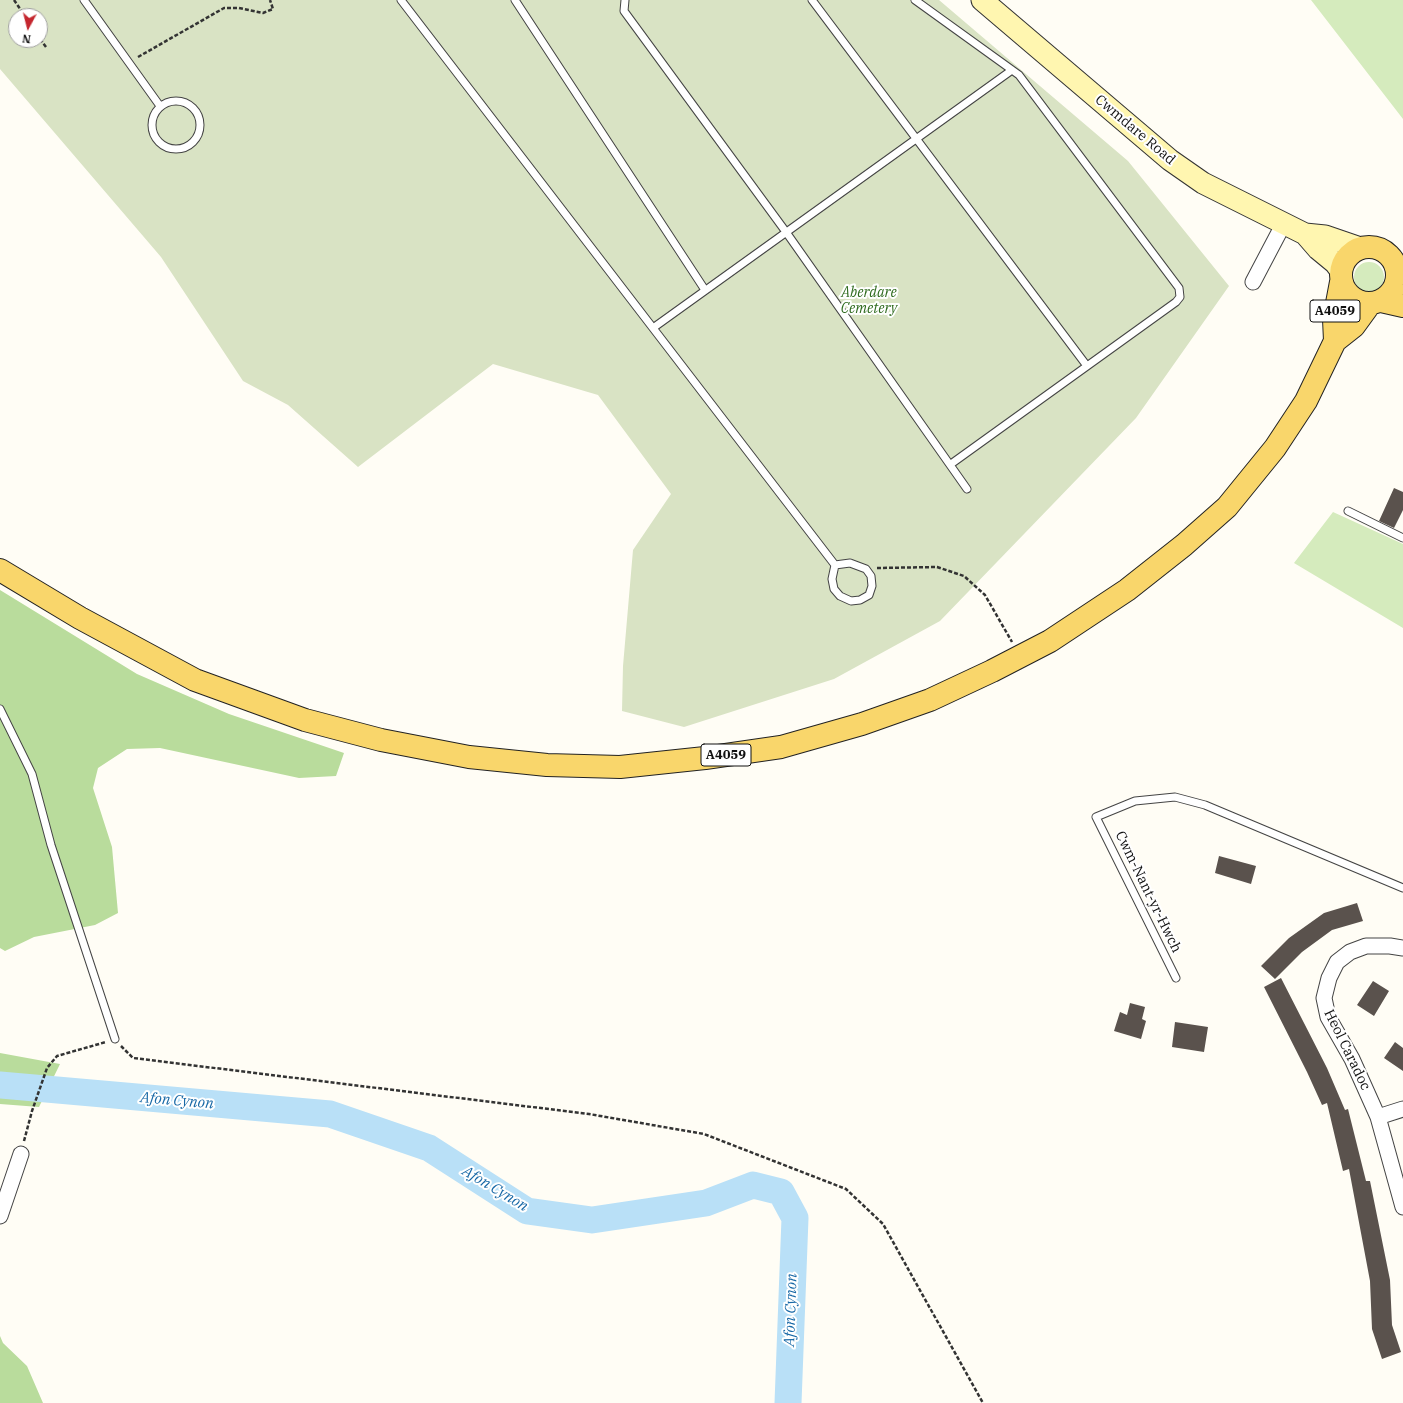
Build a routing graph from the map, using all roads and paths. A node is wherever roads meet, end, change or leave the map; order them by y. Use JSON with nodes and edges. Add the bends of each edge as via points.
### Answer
{"nodes":[{"id":1,"x":84,"y":0,"type":"edge"},
{"id":2,"x":270,"y":0,"type":"edge"},
{"id":3,"x":401,"y":0,"type":"edge"},
{"id":4,"x":515,"y":0,"type":"edge"},
{"id":5,"x":625,"y":0,"type":"edge"},
{"id":6,"x":812,"y":0,"type":"edge"},
{"id":7,"x":915,"y":0,"type":"edge"},
{"id":8,"x":982,"y":0,"type":"edge"},
{"id":9,"x":129,"y":62,"type":"junction"},
{"id":10,"x":1012,"y":70,"type":"junction"},
{"id":11,"x":160,"y":106,"type":"junction"},
{"id":12,"x":916,"y":138,"type":"junction"},
{"id":13,"x":1284,"y":222,"type":"junction"},
{"id":14,"x":786,"y":232,"type":"junction"},
{"id":15,"x":1305,"y":234,"type":"junction"},
{"id":16,"x":1360,"y":248,"type":"junction"},
{"id":17,"x":1341,"y":276,"type":"junction"},
{"id":18,"x":1400,"y":278,"type":"edge"},
{"id":19,"x":1253,"y":282,"type":"dead end"},
{"id":20,"x":705,"y":290,"type":"junction"},
{"id":21,"x":1375,"y":302,"type":"junction"},
{"id":22,"x":1403,"y":306,"type":"edge"},
{"id":23,"x":653,"y":328,"type":"junction"},
{"id":24,"x":1335,"y":341,"type":"junction"},
{"id":25,"x":1087,"y":366,"type":"junction"},
{"id":26,"x":951,"y":464,"type":"junction"},
{"id":27,"x":967,"y":489,"type":"dead end"},
{"id":28,"x":1348,"y":512,"type":"dead end"},
{"id":29,"x":1403,"y":538,"type":"edge"},
{"id":30,"x":835,"y":565,"type":"junction"},
{"id":31,"x":866,"y":568,"type":"junction"},
{"id":32,"x":0,"y":570,"type":"edge"},
{"id":33,"x":1020,"y":657,"type":"junction"},
{"id":34,"x":0,"y":708,"type":"edge"},
{"id":35,"x":1403,"y":888,"type":"edge"},
{"id":36,"x":1403,"y":948,"type":"edge"},
{"id":37,"x":1176,"y":978,"type":"dead end"},
{"id":38,"x":115,"y":1039,"type":"junction"},
{"id":39,"x":1403,"y":1109,"type":"edge"},
{"id":40,"x":1378,"y":1117,"type":"junction"},
{"id":41,"x":21,"y":1154,"type":"joint"},
{"id":42,"x":1403,"y":1205,"type":"edge"},
{"id":43,"x":0,"y":1216,"type":"edge"},
{"id":44,"x":983,"y":1403,"type":"edge"}],
"edges":[{"from":1,"to":9,"type":"lane"},
{"from":2,"to":9,"type":"path","via":[[273,9],[263,13],[224,8]]},
{"from":3,"to":23,"type":"lane"},
{"from":4,"to":20,"type":"lane"},
{"from":5,"to":14,"type":"lane","via":[[624,11]]},
{"from":6,"to":12,"type":"lane"},
{"from":7,"to":10,"type":"lane"},
{"from":8,"to":13,"type":"main road","name":"Cwmdare Road","via":[[1170,160],[1203,183]]},
{"from":9,"to":11,"type":"lane"},
{"from":10,"to":12,"type":"lane"},
{"from":10,"to":25,"type":"lane","via":[[1019,75],[1179,288],[1180,297],[1176,302]]},
{"from":11,"to":11,"type":"lane","via":[[152,120],[153,135],[157,142],[164,147],[179,150],[193,143],[200,128],[197,112],[184,102],[167,102]]},
{"from":12,"to":14,"type":"lane"},
{"from":12,"to":25,"type":"lane"},
{"from":13,"to":15,"type":"main road","name":"Cwmdare Road"},
{"from":13,"to":19,"type":"street"},
{"from":14,"to":20,"type":"lane"},
{"from":14,"to":26,"type":"lane"},
{"from":15,"to":16,"type":"main road","name":"Cwmdare Road","via":[[1325,236]]},
{"from":15,"to":17,"type":"main road","name":"Cwmdare Road","via":[[1335,263]]},
{"from":16,"to":17,"type":"main road","via":[[1348,256]]},
{"from":16,"to":18,"type":"main road","via":[[1369,246],[1385,251],[1391,256]]},
{"from":17,"to":21,"type":"main road","via":[[1350,296],[1356,300]]},
{"from":17,"to":24,"type":"main road","number":"A4059","via":[[1334,319]]},
{"from":18,"to":21,"type":"main road","via":[[1388,296]]},
{"from":20,"to":23,"type":"lane"},
{"from":21,"to":22,"type":"main road","number":"A4059"},
{"from":21,"to":24,"type":"main road","number":"A4059","via":[[1354,326]]},
{"from":23,"to":30,"type":"lane"},
{"from":24,"to":33,"type":"main road","number":"A4059","via":[[1306,401],[1275,448],[1226,507],[1184,545],[1127,590],[1050,641]]},
{"from":25,"to":26,"type":"lane"},
{"from":26,"to":27,"type":"lane"},
{"from":28,"to":29,"type":"lane"},
{"from":30,"to":31,"type":"lane","via":[[850,563]]},
{"from":30,"to":31,"type":"lane","via":[[832,579],[834,589],[840,596],[851,601],[869,595],[872,586],[871,576]]},
{"from":31,"to":33,"type":"path","via":[[937,567],[964,576],[985,595]]},
{"from":32,"to":33,"type":"main road","number":"A4059","via":[[80,618],[195,680],[305,720],[382,740],[468,757],[547,765],[620,767],[781,747],[862,724],[930,700]]},
{"from":34,"to":38,"type":"lane","via":[[32,774],[51,845]]},
{"from":35,"to":37,"type":"lane","name":"Cwm-Nant-yr-Hwch","via":[[1250,822],[1206,805],[1175,797],[1135,801],[1096,817]]},
{"from":36,"to":40,"type":"street","name":"Heol Caradoc","via":[[1366,946],[1350,952],[1337,962],[1329,978],[1324,998],[1328,1017],[1352,1058]]},
{"from":38,"to":41,"type":"path","via":[[57,1056],[47,1068]]},
{"from":38,"to":44,"type":"path","via":[[133,1058],[589,1114],[704,1134],[846,1190],[883,1224]]},
{"from":39,"to":40,"type":"street"},
{"from":40,"to":42,"type":"street","name":"Heol Caradoc"},
{"from":41,"to":43,"type":"street"}]}
